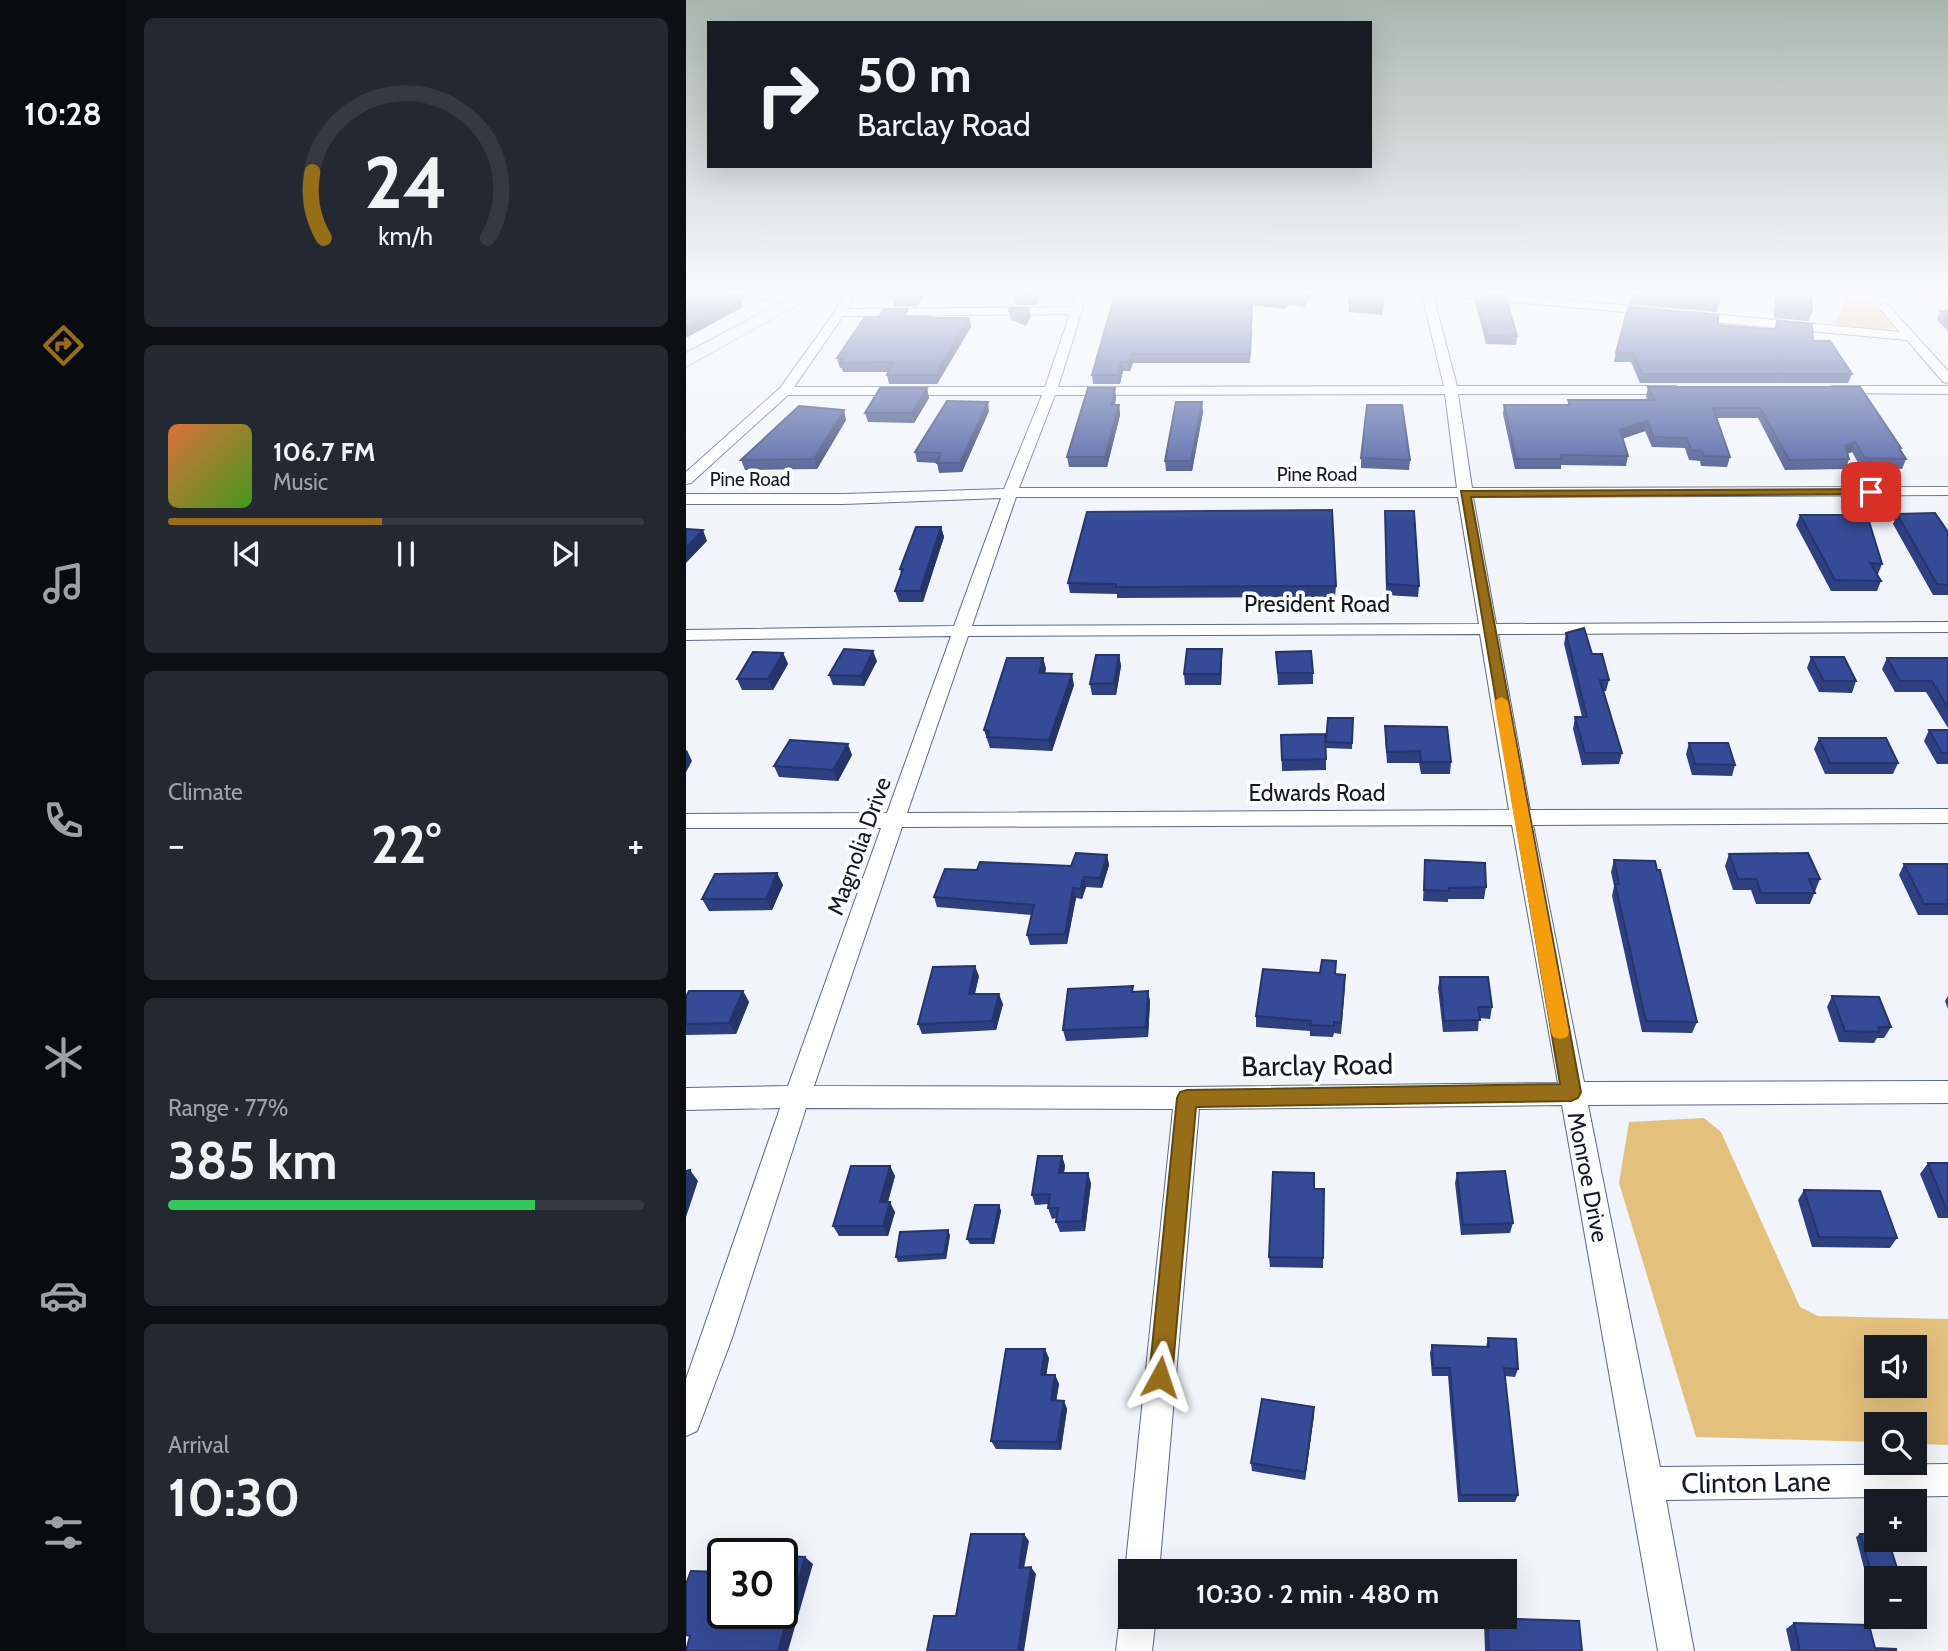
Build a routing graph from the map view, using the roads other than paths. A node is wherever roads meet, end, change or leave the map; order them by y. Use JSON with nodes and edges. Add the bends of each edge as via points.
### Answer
{"nodes":[{"id":1,"x":801,"y":368,"type":"edge"},
{"id":2,"x":1057,"y":368,"type":"edge"},
{"id":3,"x":1446,"y":368,"type":"edge"},
{"id":4,"x":1451,"y":390,"type":"junction"},
{"id":5,"x":1686,"y":390,"type":"edge"},
{"id":6,"x":1824,"y":390,"type":"edge"},
{"id":7,"x":1948,"y":390,"type":"edge"},
{"id":8,"x":785,"y":391,"type":"junction"},
{"id":9,"x":1050,"y":391,"type":"junction"},
{"id":10,"x":686,"y":480,"type":"edge"},
{"id":11,"x":1948,"y":491,"type":"edge"},
{"id":12,"x":1010,"y":494,"type":"junction"},
{"id":13,"x":1465,"y":494,"type":"junction"},
{"id":14,"x":686,"y":499,"type":"edge"},
{"id":15,"x":1489,"y":627,"type":"junction"},
{"id":16,"x":1948,"y":627,"type":"edge"},
{"id":17,"x":963,"y":631,"type":"junction"},
{"id":18,"x":686,"y":635,"type":"edge"},
{"id":19,"x":1948,"y":816,"type":"edge"},
{"id":20,"x":1521,"y":818,"type":"junction"},
{"id":21,"x":896,"y":820,"type":"junction"},
{"id":22,"x":686,"y":821,"type":"edge"},
{"id":23,"x":1571,"y":1092,"type":"junction"},
{"id":24,"x":1948,"y":1092,"type":"edge"},
{"id":25,"x":797,"y":1096,"type":"junction"},
{"id":26,"x":1187,"y":1098,"type":"junction"},
{"id":27,"x":686,"y":1099,"type":"edge"},
{"id":28,"x":686,"y":1420,"type":"edge"},
{"id":29,"x":1948,"y":1480,"type":"edge"},
{"id":30,"x":1647,"y":1484,"type":"junction"},
{"id":31,"x":1143,"y":1559,"type":"edge"},
{"id":32,"x":1137,"y":1629,"type":"edge"},
{"id":33,"x":1134,"y":1651,"type":"edge"},
{"id":34,"x":1676,"y":1651,"type":"edge"}],
"edges":[{"from":1,"to":8,"type":"street"},
{"from":2,"to":9,"type":"street","name":"Magnolia Drive"},
{"from":3,"to":4,"type":"street","name":"Monroe Drive"},
{"from":4,"to":5,"type":"street"},
{"from":4,"to":9,"type":"street"},
{"from":4,"to":13,"type":"street","name":"Monroe Drive"},
{"from":6,"to":7,"type":"street"},
{"from":8,"to":9,"type":"street"},
{"from":8,"to":10,"type":"street"},
{"from":9,"to":12,"type":"street","name":"Magnolia Drive"},
{"from":11,"to":13,"type":"street","name":"Pine Road"},
{"from":12,"to":13,"type":"street","name":"Pine Road"},
{"from":12,"to":14,"type":"street","name":"Pine Road"},
{"from":12,"to":17,"type":"street","name":"Magnolia Drive"},
{"from":13,"to":15,"type":"street","name":"Monroe Drive"},
{"from":15,"to":16,"type":"street","name":"President Road"},
{"from":15,"to":17,"type":"street","name":"President Road"},
{"from":15,"to":20,"type":"street","name":"Monroe Drive"},
{"from":17,"to":18,"type":"street","name":"President Road"},
{"from":17,"to":21,"type":"street","name":"Magnolia Drive"},
{"from":19,"to":20,"type":"street","name":"Edwards Road"},
{"from":20,"to":21,"type":"street","name":"Edwards Road"},
{"from":20,"to":23,"type":"street","name":"Monroe Drive"},
{"from":21,"to":22,"type":"street","name":"Edwards Road"},
{"from":21,"to":25,"type":"street","name":"Magnolia Drive"},
{"from":23,"to":24,"type":"street","name":"Barclay Road"},
{"from":23,"to":26,"type":"street","name":"Barclay Road"},
{"from":23,"to":30,"type":"street","name":"Monroe Drive"},
{"from":25,"to":26,"type":"street","name":"Barclay Road"},
{"from":25,"to":27,"type":"street","name":"Barclay Road"},
{"from":25,"to":28,"type":"street","name":"Magnolia Drive"},
{"from":26,"to":31,"type":"street"},
{"from":29,"to":30,"type":"street","name":"Clinton Lane"},
{"from":30,"to":34,"type":"street","name":"Monroe Drive"},
{"from":32,"to":33,"type":"street"}]}
